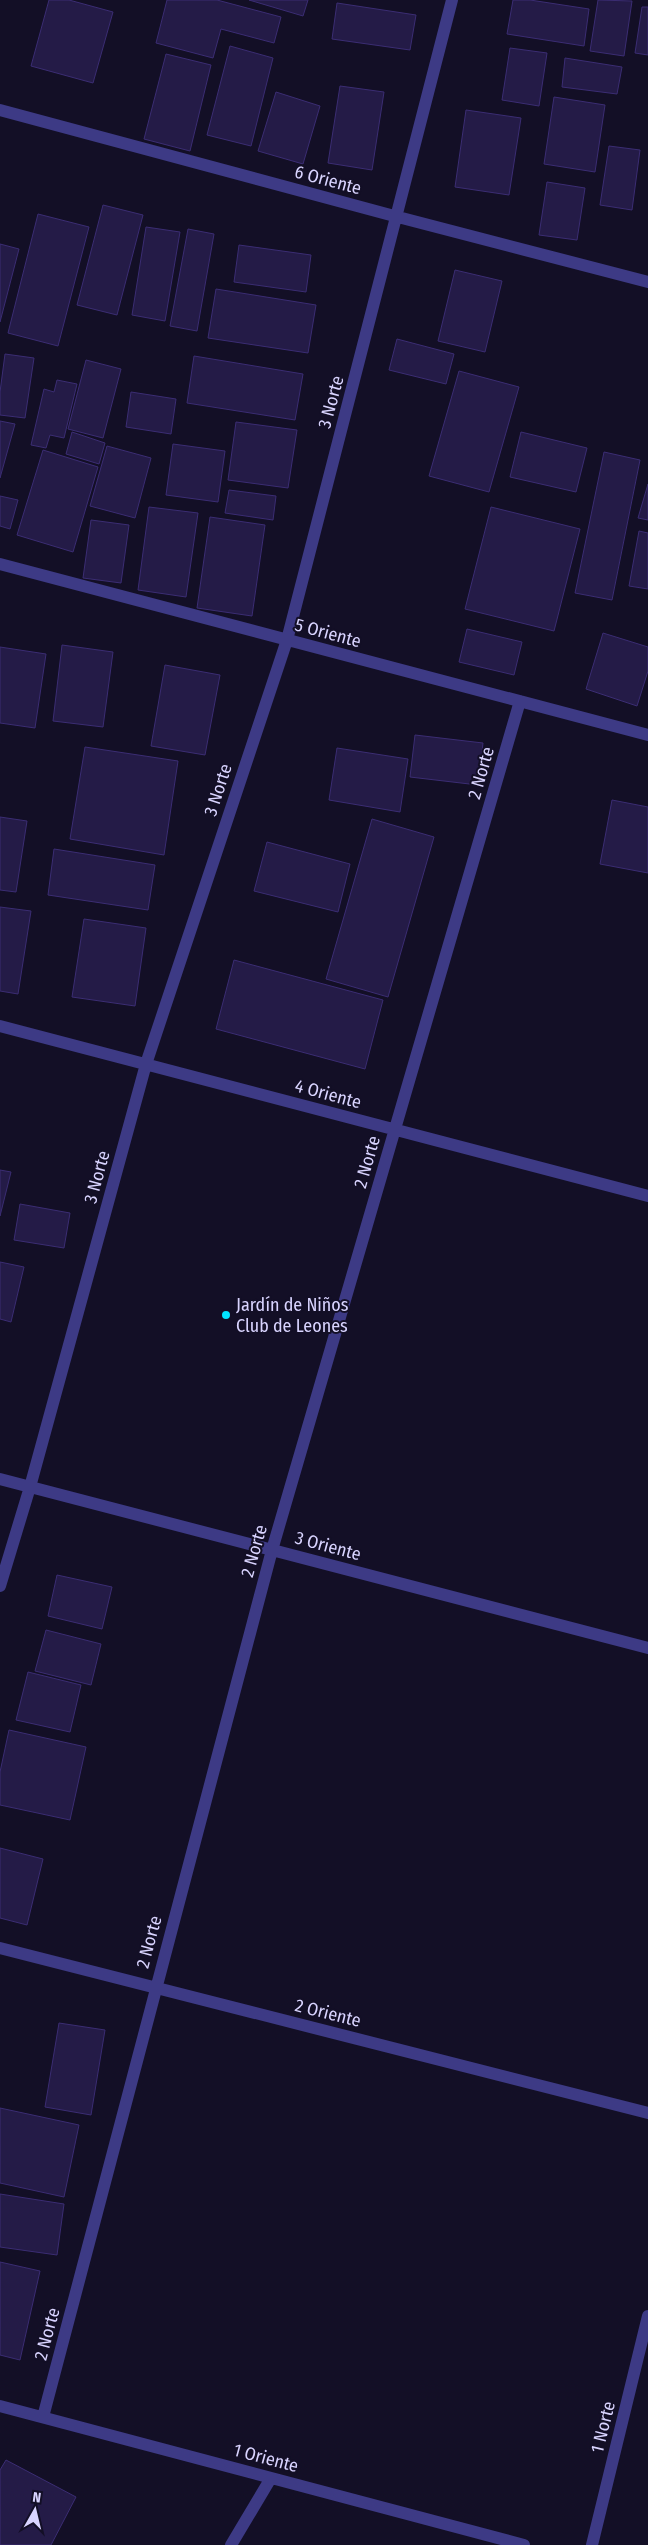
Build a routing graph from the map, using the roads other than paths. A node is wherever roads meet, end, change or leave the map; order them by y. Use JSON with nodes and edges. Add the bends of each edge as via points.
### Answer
{"nodes":[{"id":1,"x":452,"y":0,"type":"edge"},
{"id":2,"x":0,"y":110,"type":"edge"},
{"id":3,"x":398,"y":217,"type":"junction"},
{"id":4,"x":648,"y":282,"type":"edge"},
{"id":5,"x":0,"y":564,"type":"edge"},
{"id":6,"x":286,"y":640,"type":"junction"},
{"id":7,"x":520,"y":701,"type":"junction"},
{"id":8,"x":648,"y":735,"type":"edge"},
{"id":9,"x":0,"y":1026,"type":"edge"},
{"id":10,"x":146,"y":1064,"type":"junction"},
{"id":11,"x":395,"y":1130,"type":"junction"},
{"id":12,"x":648,"y":1196,"type":"edge"},
{"id":13,"x":0,"y":1479,"type":"edge"},
{"id":14,"x":30,"y":1487,"type":"junction"},
{"id":15,"x":272,"y":1550,"type":"junction"},
{"id":16,"x":0,"y":1586,"type":"edge"},
{"id":17,"x":648,"y":1648,"type":"edge"},
{"id":18,"x":0,"y":1948,"type":"edge"},
{"id":19,"x":155,"y":1987,"type":"junction"},
{"id":20,"x":648,"y":2113,"type":"edge"},
{"id":21,"x":648,"y":2316,"type":"edge"},
{"id":22,"x":0,"y":2406,"type":"edge"},
{"id":23,"x":43,"y":2417,"type":"junction"},
{"id":24,"x":271,"y":2478,"type":"junction"},
{"id":25,"x":231,"y":2545,"type":"edge"},
{"id":26,"x":524,"y":2545,"type":"edge"},
{"id":27,"x":592,"y":2545,"type":"edge"}],
"edges":[{"from":1,"to":3,"type":"street","name":"3 Norte"},
{"from":2,"to":3,"type":"street","name":"6 Oriente"},
{"from":3,"to":4,"type":"street","name":"6 Oriente"},
{"from":3,"to":6,"type":"street","name":"3 Norte"},
{"from":5,"to":6,"type":"street","name":"5 Oriente"},
{"from":6,"to":7,"type":"street","name":"5 Oriente"},
{"from":6,"to":10,"type":"street","name":"3 Norte"},
{"from":7,"to":8,"type":"street","name":"5 Oriente"},
{"from":7,"to":11,"type":"street","name":"2 Norte"},
{"from":9,"to":10,"type":"street","name":"4 Oriente"},
{"from":10,"to":11,"type":"street","name":"4 Oriente"},
{"from":10,"to":14,"type":"street","name":"3 Norte"},
{"from":11,"to":12,"type":"street","name":"4 Oriente"},
{"from":11,"to":15,"type":"street","name":"2 Norte"},
{"from":13,"to":14,"type":"street","name":"3 Oriente"},
{"from":14,"to":15,"type":"street","name":"3 Oriente"},
{"from":14,"to":16,"type":"street","name":"3 Norte"},
{"from":15,"to":17,"type":"street","name":"3 Oriente"},
{"from":15,"to":19,"type":"street","name":"2 Norte"},
{"from":18,"to":19,"type":"street","name":"2 Oriente"},
{"from":19,"to":20,"type":"street","name":"2 Oriente"},
{"from":19,"to":23,"type":"street","name":"2 Norte"},
{"from":21,"to":27,"type":"street","name":"1 Norte"},
{"from":22,"to":23,"type":"street","name":"1 Oriente"},
{"from":23,"to":24,"type":"street","name":"1 Oriente"},
{"from":24,"to":25,"type":"street"},
{"from":24,"to":26,"type":"street","name":"1 Oriente"}]}
